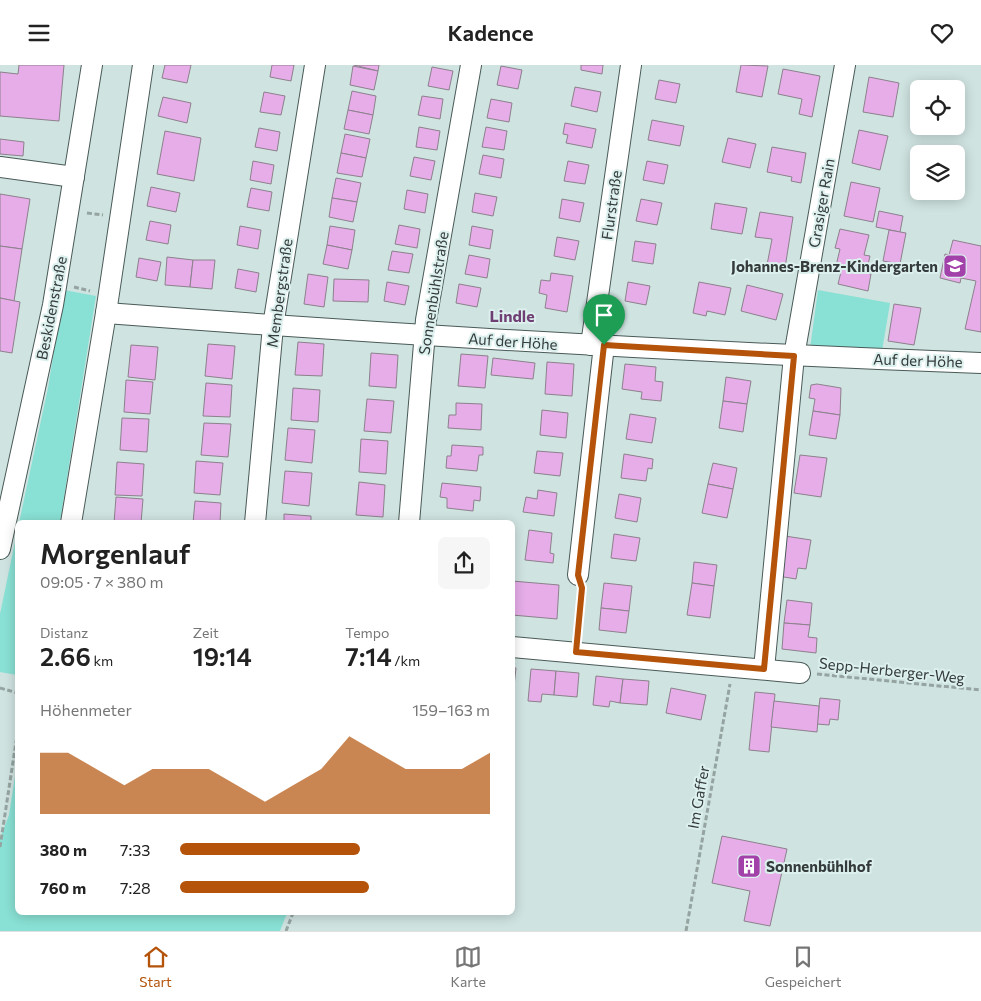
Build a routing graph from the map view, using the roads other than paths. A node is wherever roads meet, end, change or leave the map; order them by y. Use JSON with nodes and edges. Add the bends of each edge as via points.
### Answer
{"nodes":[{"id":1,"x":92,"y":65,"type":"edge"},
{"id":2,"x":143,"y":65,"type":"edge"},
{"id":3,"x":315,"y":65,"type":"edge"},
{"id":4,"x":471,"y":65,"type":"edge"},
{"id":5,"x":631,"y":65,"type":"edge"},
{"id":6,"x":845,"y":65,"type":"edge"},
{"id":7,"x":0,"y":167,"type":"edge"},
{"id":8,"x":74,"y":177,"type":"junction"},
{"id":9,"x":108,"y":304,"type":"junction"},
{"id":10,"x":273,"y":326,"type":"junction"},
{"id":11,"x":424,"y":335,"type":"junction"},
{"id":12,"x":597,"y":345,"type":"junction"},
{"id":13,"x":794,"y":356,"type":"junction"},
{"id":14,"x":981,"y":363,"type":"edge"},
{"id":15,"x":3,"y":518,"type":"edge"},
{"id":16,"x":72,"y":520,"type":"edge"},
{"id":17,"x":255,"y":520,"type":"edge"},
{"id":18,"x":409,"y":520,"type":"edge"},
{"id":19,"x":0,"y":549,"type":"edge"},
{"id":20,"x":578,"y":575,"type":"road end"},
{"id":21,"x":515,"y":647,"type":"edge"},
{"id":22,"x":764,"y":669,"type":"junction"},
{"id":23,"x":800,"y":673,"type":"road end"}],
"edges":[{"from":1,"to":8,"type":"street","name":"Beskidenstraße"},
{"from":2,"to":9,"type":"street"},
{"from":3,"to":10,"type":"street","name":"Membergstraße"},
{"from":4,"to":11,"type":"street","name":"Sonnenbühlstraße"},
{"from":5,"to":12,"type":"street","name":"Flurstraße"},
{"from":6,"to":13,"type":"street","name":"Grasiger Rain"},
{"from":7,"to":8,"type":"street"},
{"from":8,"to":15,"type":"street","name":"Beskidenstraße","via":[[57,283]]},
{"from":9,"to":10,"type":"street","name":"Auf der Höhe"},
{"from":9,"to":16,"type":"street"},
{"from":10,"to":11,"type":"street","name":"Auf der Höhe"},
{"from":10,"to":17,"type":"street","name":"Membergstraße"},
{"from":11,"to":12,"type":"street","name":"Auf der Höhe"},
{"from":11,"to":18,"type":"street","name":"Sonnenbühlstraße"},
{"from":12,"to":13,"type":"street","name":"Auf der Höhe"},
{"from":12,"to":20,"type":"street","name":"Flurstraße"},
{"from":13,"to":14,"type":"street","name":"Auf der Höhe"},
{"from":13,"to":22,"type":"street","name":"Grasiger Rain"},
{"from":15,"to":19,"type":"street","name":"Beskidenstraße"},
{"from":21,"to":22,"type":"street"},
{"from":22,"to":23,"type":"street"}]}
